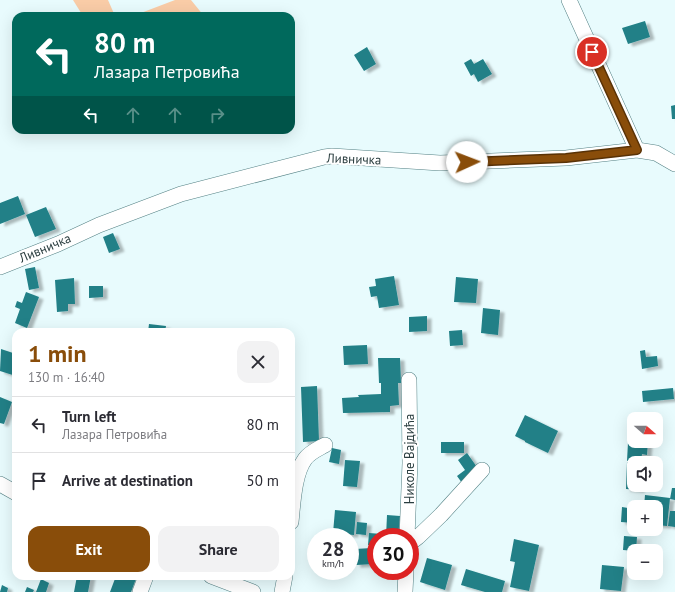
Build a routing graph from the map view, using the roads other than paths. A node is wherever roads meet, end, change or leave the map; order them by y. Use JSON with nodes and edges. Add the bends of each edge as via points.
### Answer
{"nodes":[{"id":1,"x":569,"y":0,"type":"edge"},
{"id":2,"x":637,"y":150,"type":"junction"},
{"id":3,"x":675,"y":164,"type":"edge"},
{"id":4,"x":0,"y":266,"type":"edge"},
{"id":5,"x":409,"y":380,"type":"dead end"},
{"id":6,"x":325,"y":445,"type":"dead end"},
{"id":7,"x":482,"y":470,"type":"dead end"},
{"id":8,"x":0,"y":484,"type":"edge"},
{"id":9,"x":12,"y":491,"type":"edge"},
{"id":10,"x":295,"y":493,"type":"edge"},
{"id":11,"x":407,"y":528,"type":"edge"},
{"id":12,"x":419,"y":536,"type":"edge"},
{"id":13,"x":144,"y":580,"type":"edge"},
{"id":14,"x":222,"y":580,"type":"edge"},
{"id":15,"x":284,"y":580,"type":"edge"},
{"id":16,"x":406,"y":580,"type":"edge"},
{"id":17,"x":140,"y":592,"type":"edge"},
{"id":18,"x":253,"y":592,"type":"edge"},
{"id":19,"x":282,"y":592,"type":"edge"},
{"id":20,"x":406,"y":592,"type":"edge"}],
"edges":[{"from":1,"to":2,"type":"street"},
{"from":2,"to":3,"type":"street","name":"Ливничка","via":[[656,153]]},
{"from":2,"to":4,"type":"street","name":"Ливничка","via":[[566,158],[440,163],[324,157],[181,194]]},
{"from":5,"to":11,"type":"street","name":"Николе Вајдића"},
{"from":6,"to":10,"type":"street","via":[[313,451],[304,460],[298,472]]},
{"from":7,"to":12,"type":"street"},
{"from":8,"to":9,"type":"street"},
{"from":13,"to":17,"type":"street"},
{"from":14,"to":18,"type":"street"},
{"from":15,"to":19,"type":"street"},
{"from":16,"to":20,"type":"street"}]}
